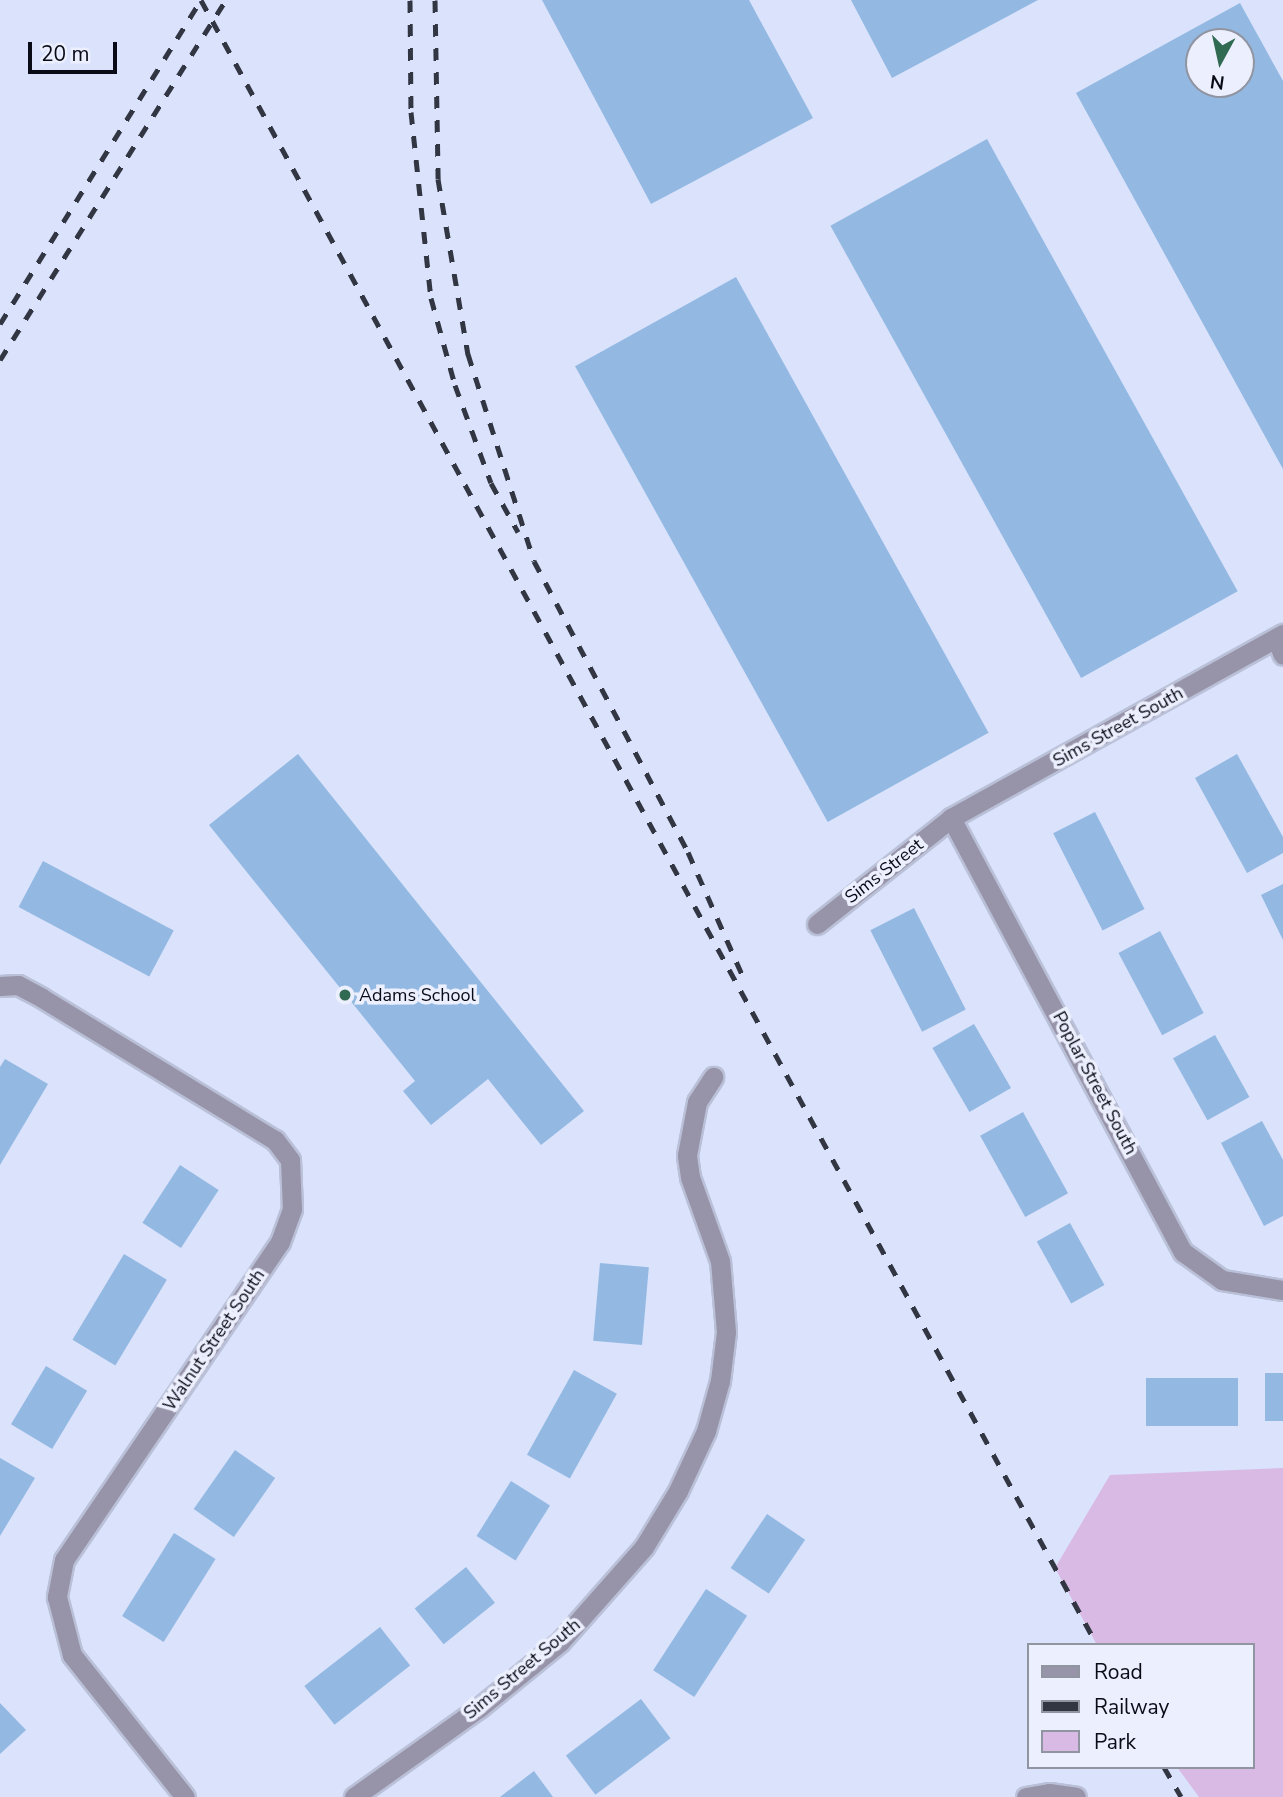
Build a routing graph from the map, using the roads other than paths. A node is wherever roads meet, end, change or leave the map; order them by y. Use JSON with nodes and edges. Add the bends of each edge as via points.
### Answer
{"nodes":[{"id":1,"x":1281,"y":642,"type":"edge"},
{"id":2,"x":951,"y":818,"type":"junction"},
{"id":3,"x":817,"y":924,"type":"dead end"},
{"id":4,"x":0,"y":986,"type":"edge"},
{"id":5,"x":713,"y":1077,"type":"dead end"},
{"id":6,"x":1283,"y":1290,"type":"edge"},
{"id":7,"x":185,"y":1797,"type":"edge"},
{"id":8,"x":354,"y":1797,"type":"edge"},
{"id":9,"x":1026,"y":1797,"type":"edge"},
{"id":10,"x":1075,"y":1797,"type":"edge"}],
"edges":[{"from":1,"to":2,"type":"street","name":"Sims Street South"},
{"from":2,"to":3,"type":"street","name":"Sims Street"},
{"from":2,"to":6,"type":"street","name":"Poplar Street South","via":[[1183,1252],[1222,1280]]},
{"from":4,"to":7,"type":"street","name":"Walnut Street South","via":[[18,985],[53,1005],[275,1140],[290,1160],[292,1209],[280,1242],[64,1560],[57,1597],[72,1655]]},
{"from":5,"to":8,"type":"street","name":"Sims Street South","via":[[697,1102],[687,1155],[690,1177],[720,1261],[726,1332],[720,1381],[706,1431],[678,1491],[644,1547],[560,1642]]},
{"from":9,"to":10,"type":"street","via":[[1049,1793]]}]}
